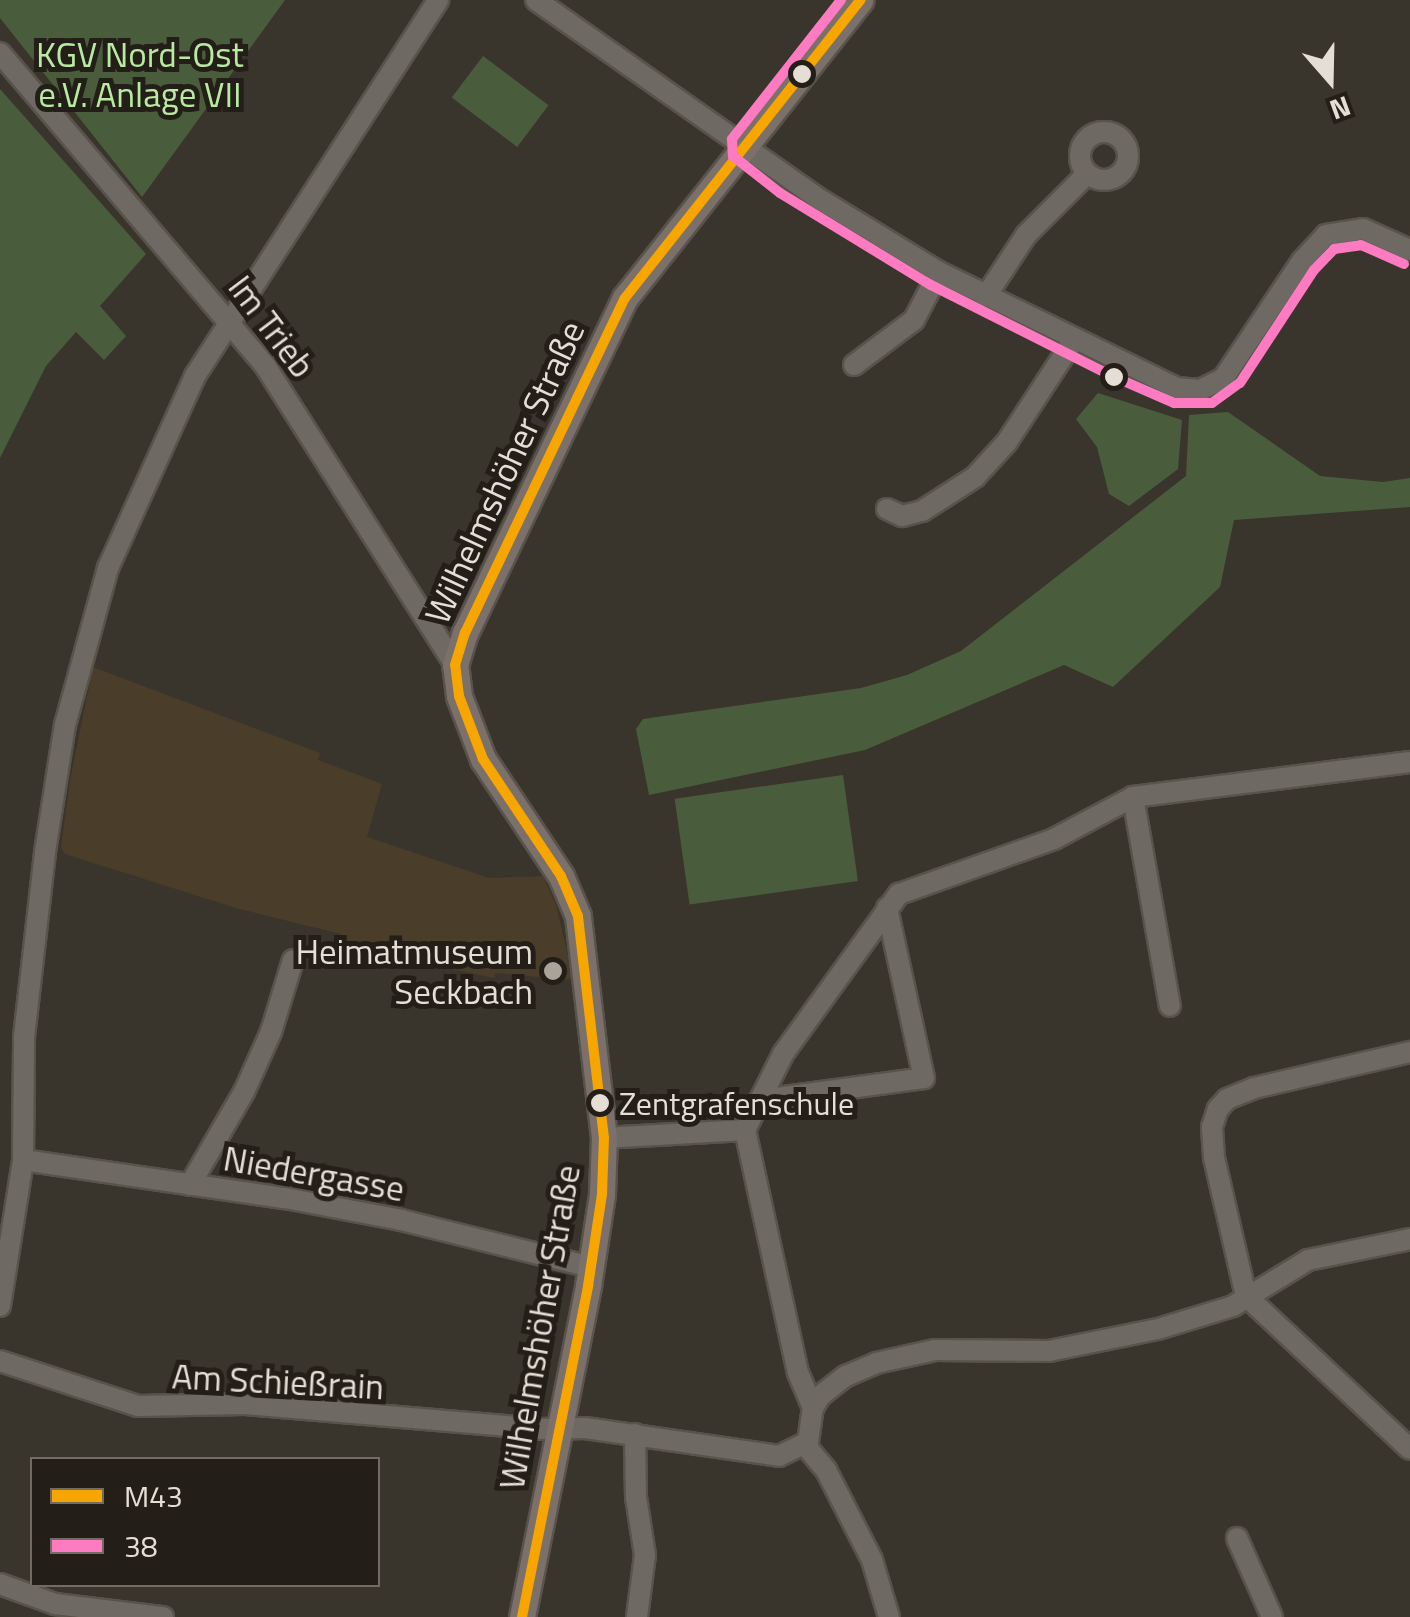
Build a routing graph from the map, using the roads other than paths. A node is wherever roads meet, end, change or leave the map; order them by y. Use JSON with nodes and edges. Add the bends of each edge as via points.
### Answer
{"nodes":[{"id":1,"x":438,"y":0,"type":"edge"},
{"id":2,"x":536,"y":0,"type":"edge"},
{"id":3,"x":860,"y":0,"type":"edge"},
{"id":4,"x":0,"y":53,"type":"edge"},
{"id":5,"x":745,"y":148,"type":"junction"},
{"id":6,"x":1086,"y":174,"type":"dead end"},
{"id":7,"x":1410,"y":250,"type":"edge"},
{"id":8,"x":939,"y":272,"type":"junction"},
{"id":9,"x":986,"y":296,"type":"junction"},
{"id":10,"x":230,"y":322,"type":"junction"},
{"id":11,"x":1073,"y":341,"type":"junction"},
{"id":12,"x":854,"y":365,"type":"dead end"},
{"id":13,"x":887,"y":509,"type":"dead end"},
{"id":14,"x":456,"y":665,"type":"junction"},
{"id":15,"x":1410,"y":762,"type":"edge"},
{"id":16,"x":1132,"y":797,"type":"junction"},
{"id":17,"x":887,"y":908,"type":"junction"},
{"id":18,"x":293,"y":960,"type":"dead end"},
{"id":19,"x":1170,"y":1006,"type":"dead end"},
{"id":20,"x":1410,"y":1052,"type":"edge"},
{"id":21,"x":760,"y":1100,"type":"junction"},
{"id":22,"x":745,"y":1130,"type":"junction"},
{"id":23,"x":604,"y":1138,"type":"junction"},
{"id":24,"x":23,"y":1160,"type":"junction"},
{"id":25,"x":190,"y":1185,"type":"junction"},
{"id":26,"x":1410,"y":1239,"type":"edge"},
{"id":27,"x":591,"y":1267,"type":"junction"},
{"id":28,"x":1246,"y":1296,"type":"junction"},
{"id":29,"x":0,"y":1306,"type":"edge"},
{"id":30,"x":0,"y":1361,"type":"edge"},
{"id":31,"x":812,"y":1408,"type":"junction"},
{"id":32,"x":560,"y":1428,"type":"junction"},
{"id":33,"x":635,"y":1434,"type":"junction"},
{"id":34,"x":806,"y":1445,"type":"junction"},
{"id":35,"x":1410,"y":1449,"type":"edge"},
{"id":36,"x":1238,"y":1538,"type":"dead end"},
{"id":37,"x":0,"y":1584,"type":"edge"},
{"id":38,"x":163,"y":1617,"type":"edge"},
{"id":39,"x":522,"y":1617,"type":"edge"},
{"id":40,"x":637,"y":1617,"type":"edge"},
{"id":41,"x":889,"y":1617,"type":"edge"},
{"id":42,"x":1272,"y":1617,"type":"edge"}],
"edges":[{"from":1,"to":10,"type":"street"},
{"from":2,"to":5,"type":"street"},
{"from":3,"to":5,"type":"main road","name":"Wilhelmshöher Straße"},
{"from":4,"to":10,"type":"street","name":"Im Trieb"},
{"from":5,"to":8,"type":"street"},
{"from":5,"to":14,"type":"main road","name":"Wilhelmshöher Straße","via":[[614,316]]},
{"from":6,"to":9,"type":"street","via":[[1026,235]]},
{"from":7,"to":11,"type":"street","via":[[1363,229],[1326,235],[1228,372],[1207,389],[1177,388]]},
{"from":8,"to":9,"type":"street"},
{"from":8,"to":12,"type":"street","via":[[914,320]]},
{"from":9,"to":11,"type":"street"},
{"from":10,"to":14,"type":"street","name":"Im Trieb","via":[[266,367]]},
{"from":10,"to":24,"type":"street","via":[[180,404],[132,507],[87,633],[60,756],[33,947],[22,1064]]},
{"from":11,"to":13,"type":"street","via":[[1007,442],[975,476],[922,511],[902,516]]},
{"from":14,"to":23,"type":"main road","name":"Wilhelmshöher Straße","via":[[483,759],[561,876],[580,926]]},
{"from":15,"to":16,"type":"street"},
{"from":16,"to":17,"type":"street","via":[[1054,839],[914,886]]},
{"from":16,"to":19,"type":"street"},
{"from":17,"to":21,"type":"street","via":[[782,1054]]},
{"from":17,"to":21,"type":"street","via":[[924,1078]]},
{"from":18,"to":25,"type":"street","via":[[271,1032]]},
{"from":20,"to":28,"type":"street","via":[[1254,1088],[1218,1109],[1214,1156]]},
{"from":21,"to":22,"type":"street"},
{"from":22,"to":23,"type":"street"},
{"from":22,"to":31,"type":"street","via":[[798,1373]]},
{"from":23,"to":27,"type":"main road","name":"Wilhelmshöher Straße"},
{"from":24,"to":25,"type":"street","name":"Niedergasse"},
{"from":24,"to":29,"type":"street"},
{"from":25,"to":27,"type":"street","name":"Niedergasse","via":[[401,1220]]},
{"from":26,"to":28,"type":"street","via":[[1308,1260]]},
{"from":27,"to":32,"type":"main road","name":"Wilhelmshöher Straße"},
{"from":28,"to":31,"type":"street","via":[[1174,1325],[1074,1347],[896,1357],[846,1376]]},
{"from":28,"to":35,"type":"street"},
{"from":30,"to":32,"type":"street","name":"Am Schießrain","via":[[138,1406],[245,1404]]},
{"from":31,"to":34,"type":"street"},
{"from":32,"to":33,"type":"street","name":"Am Schießrain"},
{"from":32,"to":39,"type":"main road","name":"Wilhelmshöher Straße"},
{"from":33,"to":34,"type":"street","name":"Am Schießrain","via":[[771,1456]]},
{"from":33,"to":40,"type":"street","via":[[644,1554]]},
{"from":34,"to":41,"type":"street","via":[[872,1560]]},
{"from":36,"to":42,"type":"street"},
{"from":37,"to":38,"type":"street","via":[[55,1604]]}]}
